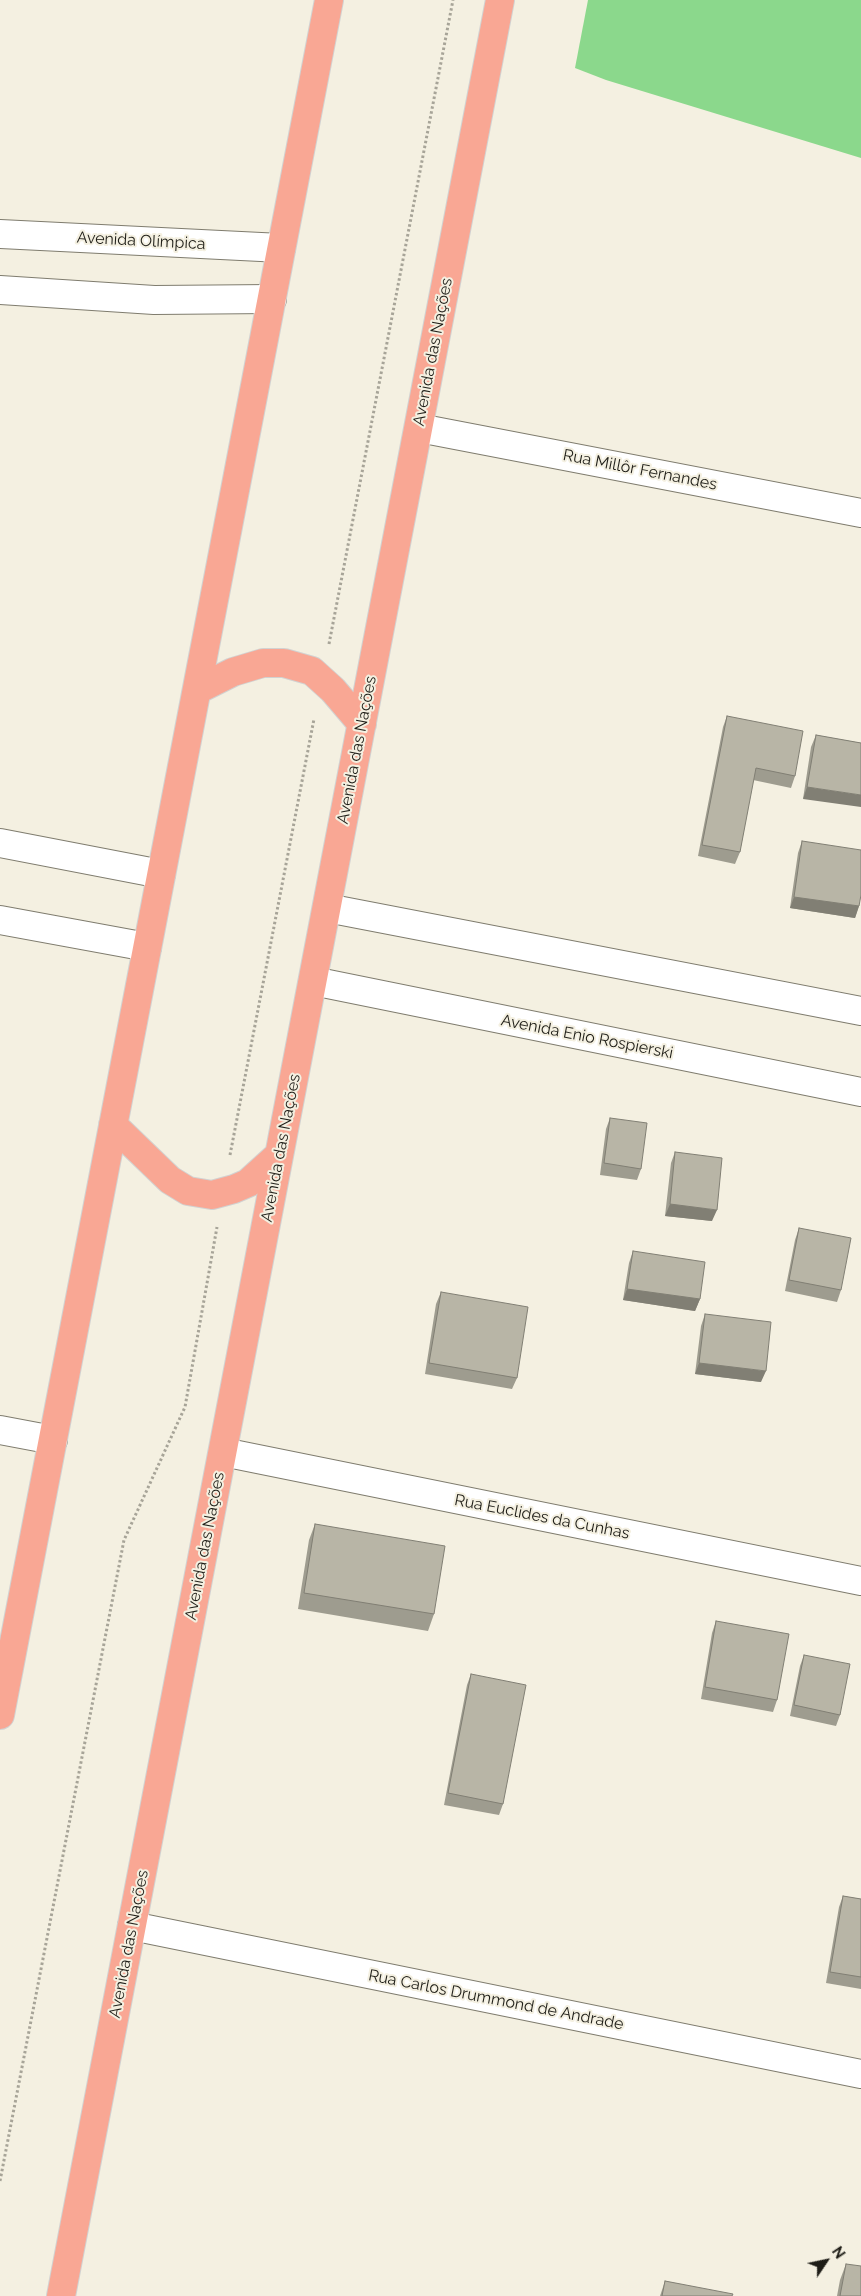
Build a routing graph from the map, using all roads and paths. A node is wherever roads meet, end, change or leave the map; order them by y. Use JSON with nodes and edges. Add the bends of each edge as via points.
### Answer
{"nodes":[{"id":1,"x":329,"y":0,"type":"edge"},
{"id":2,"x":453,"y":0,"type":"edge"},
{"id":3,"x":500,"y":0,"type":"edge"},
{"id":4,"x":0,"y":234,"type":"edge"},
{"id":5,"x":281,"y":248,"type":"junction"},
{"id":6,"x":0,"y":290,"type":"edge"},
{"id":7,"x":272,"y":299,"type":"junction"},
{"id":8,"x":419,"y":428,"type":"junction"},
{"id":9,"x":861,"y":513,"type":"edge"},
{"id":10,"x":322,"y":680,"type":"junction"},
{"id":11,"x":197,"y":690,"type":"junction"},
{"id":12,"x":362,"y":724,"type":"junction"},
{"id":13,"x":0,"y":844,"type":"edge"},
{"id":14,"x":161,"y":874,"type":"junction"},
{"id":15,"x":327,"y":908,"type":"junction"},
{"id":16,"x":0,"y":920,"type":"edge"},
{"id":17,"x":147,"y":947,"type":"junction"},
{"id":18,"x":313,"y":981,"type":"junction"},
{"id":19,"x":861,"y":1011,"type":"edge"},
{"id":20,"x":861,"y":1092,"type":"edge"},
{"id":21,"x":113,"y":1125,"type":"junction"},
{"id":22,"x":279,"y":1155,"type":"junction"},
{"id":23,"x":223,"y":1192,"type":"junction"},
{"id":24,"x":0,"y":1430,"type":"edge"},
{"id":25,"x":53,"y":1440,"type":"junction"},
{"id":26,"x":223,"y":1452,"type":"junction"},
{"id":27,"x":861,"y":1581,"type":"edge"},
{"id":28,"x":0,"y":1715,"type":"edge"},
{"id":29,"x":132,"y":1926,"type":"junction"},
{"id":30,"x":861,"y":2074,"type":"edge"},
{"id":31,"x":0,"y":2181,"type":"edge"},
{"id":32,"x":61,"y":2296,"type":"edge"}],
"edges":[{"from":1,"to":5,"type":"main road"},
{"from":2,"to":10,"type":"path"},
{"from":3,"to":8,"type":"main road","name":"Avenida das Nações"},
{"from":4,"to":5,"type":"street","name":"Avenida Olímpica"},
{"from":5,"to":7,"type":"main road"},
{"from":6,"to":7,"type":"street","via":[[154,300]]},
{"from":7,"to":11,"type":"main road"},
{"from":8,"to":9,"type":"street","name":"Rua Millôr Fernandes"},
{"from":8,"to":12,"type":"main road","name":"Avenida das Nações"},
{"from":10,"to":11,"type":"main road","via":[[312,671],[284,663],[263,663],[233,672]]},
{"from":10,"to":12,"type":"main road"},
{"from":10,"to":23,"type":"path"},
{"from":11,"to":14,"type":"main road"},
{"from":12,"to":15,"type":"main road","name":"Avenida das Nações"},
{"from":13,"to":14,"type":"street"},
{"from":14,"to":17,"type":"main road"},
{"from":15,"to":18,"type":"main road","name":"Avenida das Nações"},
{"from":15,"to":19,"type":"street"},
{"from":16,"to":17,"type":"street"},
{"from":17,"to":21,"type":"main road"},
{"from":18,"to":20,"type":"street","name":"Avenida Enio Rospierski"},
{"from":18,"to":22,"type":"main road","name":"Avenida das Nações"},
{"from":21,"to":23,"type":"main road","via":[[170,1180],[188,1191],[212,1195]]},
{"from":21,"to":25,"type":"main road"},
{"from":22,"to":23,"type":"main road","via":[[248,1183]]},
{"from":22,"to":26,"type":"main road","name":"Avenida das Nações"},
{"from":23,"to":31,"type":"path","via":[[185,1406],[124,1540]]},
{"from":24,"to":25,"type":"street"},
{"from":25,"to":28,"type":"main road"},
{"from":26,"to":27,"type":"street","name":"Rua Euclides da Cunhas"},
{"from":26,"to":29,"type":"main road","name":"Avenida das Nações"},
{"from":29,"to":30,"type":"street","name":"Rua Carlos Drummond de Andrade"},
{"from":29,"to":32,"type":"main road","name":"Avenida das Nações"}]}
